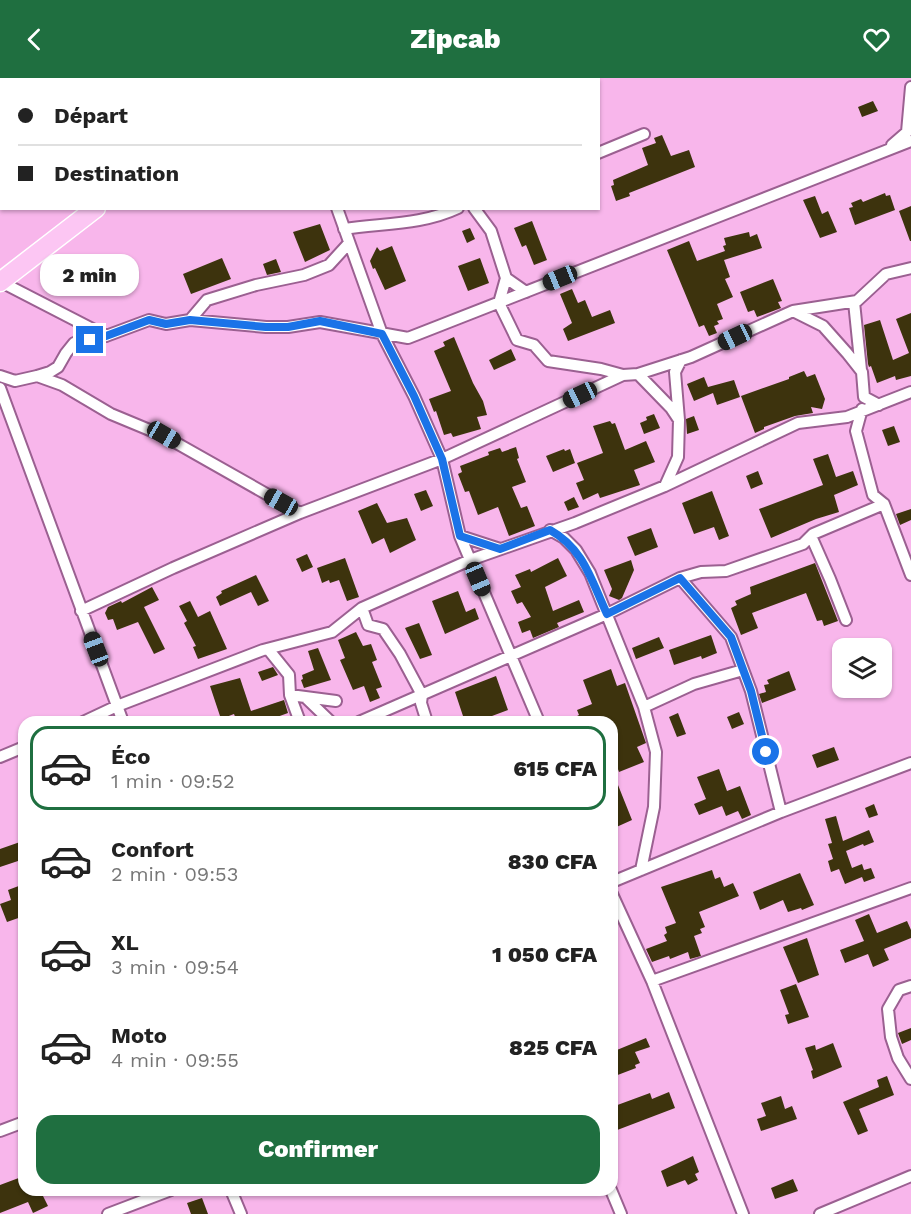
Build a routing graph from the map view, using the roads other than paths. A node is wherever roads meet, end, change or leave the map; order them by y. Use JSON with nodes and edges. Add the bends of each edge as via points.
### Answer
{"nodes":[{"id":1,"x":911,"y":87,"type":"edge"},
{"id":2,"x":644,"y":134,"type":"dead end"},
{"id":3,"x":911,"y":141,"type":"edge"},
{"id":4,"x":887,"y":150,"type":"junction"},
{"id":5,"x":600,"y":152,"type":"edge"},
{"id":6,"x":93,"y":210,"type":"edge"},
{"id":7,"x":338,"y":210,"type":"edge"},
{"id":8,"x":454,"y":210,"type":"edge"},
{"id":9,"x":475,"y":210,"type":"edge"},
{"id":10,"x":344,"y":229,"type":"junction"},
{"id":11,"x":349,"y":243,"type":"junction"},
{"id":12,"x":911,"y":268,"type":"edge"},
{"id":13,"x":506,"y":278,"type":"junction"},
{"id":14,"x":0,"y":282,"type":"edge"},
{"id":15,"x":526,"y":292,"type":"junction"},
{"id":16,"x":854,"y":302,"type":"junction"},
{"id":17,"x":499,"y":303,"type":"junction"},
{"id":18,"x":793,"y":311,"type":"junction"},
{"id":19,"x":190,"y":320,"type":"junction"},
{"id":20,"x":382,"y":334,"type":"junction"},
{"id":21,"x":106,"y":336,"type":"junction"},
{"id":22,"x":681,"y":360,"type":"junction"},
{"id":23,"x":862,"y":372,"type":"junction"},
{"id":24,"x":638,"y":374,"type":"junction"},
{"id":25,"x":623,"y":375,"type":"junction"},
{"id":26,"x":0,"y":376,"type":"edge"},
{"id":27,"x":37,"y":376,"type":"junction"},
{"id":28,"x":0,"y":388,"type":"edge"},
{"id":29,"x":911,"y":392,"type":"edge"},
{"id":30,"x":864,"y":397,"type":"junction"},
{"id":31,"x":879,"y":405,"type":"junction"},
{"id":32,"x":861,"y":412,"type":"junction"},
{"id":33,"x":679,"y":420,"type":"junction"},
{"id":34,"x":442,"y":459,"type":"junction"},
{"id":35,"x":665,"y":486,"type":"junction"},
{"id":36,"x":884,"y":504,"type":"junction"},
{"id":37,"x":300,"y":513,"type":"junction"},
{"id":38,"x":550,"y":530,"type":"junction"},
{"id":39,"x":460,"y":536,"type":"junction"},
{"id":40,"x":811,"y":536,"type":"junction"},
{"id":41,"x":500,"y":549,"type":"junction"},
{"id":42,"x":470,"y":560,"type":"junction"},
{"id":43,"x":911,"y":575,"type":"edge"},
{"id":44,"x":680,"y":578,"type":"junction"},
{"id":45,"x":362,"y":608,"type":"junction"},
{"id":46,"x":81,"y":611,"type":"junction"},
{"id":47,"x":607,"y":614,"type":"junction"},
{"id":48,"x":846,"y":620,"type":"dead end"},
{"id":49,"x":268,"y":649,"type":"junction"},
{"id":50,"x":510,"y":654,"type":"junction"},
{"id":51,"x":743,"y":670,"type":"junction"},
{"id":52,"x":290,"y":695,"type":"junction"},
{"id":53,"x":422,"y":695,"type":"junction"},
{"id":54,"x":305,"y":697,"type":"junction"},
{"id":55,"x":336,"y":700,"type":"dead end"},
{"id":56,"x":117,"y":706,"type":"junction"},
{"id":57,"x":644,"y":706,"type":"junction"},
{"id":58,"x":96,"y":716,"type":"edge"},
{"id":59,"x":121,"y":716,"type":"edge"},
{"id":60,"x":298,"y":716,"type":"edge"},
{"id":61,"x":325,"y":716,"type":"edge"},
{"id":62,"x":374,"y":716,"type":"edge"},
{"id":63,"x":425,"y":716,"type":"edge"},
{"id":64,"x":536,"y":716,"type":"edge"},
{"id":65,"x":18,"y":750,"type":"edge"},
{"id":66,"x":0,"y":757,"type":"edge"},
{"id":67,"x":911,"y":763,"type":"edge"},
{"id":68,"x":782,"y":812,"type":"junction"},
{"id":69,"x":640,"y":870,"type":"junction"},
{"id":70,"x":618,"y":879,"type":"edge"},
{"id":71,"x":911,"y":888,"type":"edge"},
{"id":72,"x":618,"y":907,"type":"edge"},
{"id":73,"x":652,"y":981,"type":"junction"},
{"id":74,"x":911,"y":986,"type":"edge"},
{"id":75,"x":911,"y":1079,"type":"edge"},
{"id":76,"x":18,"y":1124,"type":"edge"},
{"id":77,"x":0,"y":1131,"type":"edge"},
{"id":78,"x":911,"y":1176,"type":"edge"},
{"id":79,"x":155,"y":1196,"type":"edge"},
{"id":80,"x":234,"y":1196,"type":"edge"},
{"id":81,"x":614,"y":1196,"type":"edge"},
{"id":82,"x":108,"y":1214,"type":"edge"},
{"id":83,"x":241,"y":1214,"type":"edge"},
{"id":84,"x":621,"y":1214,"type":"edge"},
{"id":85,"x":743,"y":1214,"type":"edge"},
{"id":86,"x":820,"y":1214,"type":"edge"}],
"edges":[{"from":1,"to":4,"type":"street","via":[[907,132]]},
{"from":2,"to":5,"type":"street"},
{"from":3,"to":4,"type":"street"},
{"from":4,"to":15,"type":"street"},
{"from":6,"to":14,"type":"highway"},
{"from":7,"to":10,"type":"street"},
{"from":8,"to":10,"type":"street","via":[[408,223]]},
{"from":9,"to":13,"type":"street","via":[[491,231]]},
{"from":10,"to":11,"type":"street"},
{"from":11,"to":19,"type":"street","via":[[329,265],[207,300]]},
{"from":11,"to":20,"type":"street"},
{"from":12,"to":16,"type":"street","via":[[886,274]]},
{"from":13,"to":15,"type":"street"},
{"from":13,"to":17,"type":"street"},
{"from":14,"to":21,"type":"street"},
{"from":15,"to":17,"type":"street"},
{"from":16,"to":18,"type":"street"},
{"from":16,"to":23,"type":"street"},
{"from":17,"to":20,"type":"street","via":[[408,338]]},
{"from":17,"to":25,"type":"street","via":[[517,340],[534,345],[548,361]]},
{"from":18,"to":22,"type":"street"},
{"from":18,"to":23,"type":"street","via":[[823,326]]},
{"from":19,"to":20,"type":"street","via":[[266,327],[320,321]]},
{"from":19,"to":21,"type":"street","via":[[166,324],[149,320]]},
{"from":20,"to":34,"type":"street"},
{"from":21,"to":27,"type":"street","via":[[74,343],[58,367]]},
{"from":22,"to":24,"type":"street"},
{"from":22,"to":33,"type":"street","via":[[675,372]]},
{"from":23,"to":30,"type":"street"},
{"from":24,"to":25,"type":"street"},
{"from":24,"to":33,"type":"street"},
{"from":25,"to":34,"type":"street"},
{"from":26,"to":27,"type":"street","via":[[15,381]]},
{"from":27,"to":37,"type":"street","via":[[62,385],[111,414],[164,435]]},
{"from":28,"to":46,"type":"street"},
{"from":29,"to":31,"type":"street"},
{"from":30,"to":31,"type":"street"},
{"from":30,"to":32,"type":"street"},
{"from":31,"to":32,"type":"street"},
{"from":32,"to":35,"type":"street","via":[[798,423]]},
{"from":32,"to":36,"type":"street","via":[[856,431],[873,495]]},
{"from":33,"to":35,"type":"street","via":[[678,457]]},
{"from":34,"to":37,"type":"street"},
{"from":34,"to":39,"type":"street"},
{"from":35,"to":38,"type":"street"},
{"from":36,"to":40,"type":"street"},
{"from":36,"to":43,"type":"street"},
{"from":37,"to":46,"type":"street"},
{"from":38,"to":41,"type":"street"},
{"from":38,"to":47,"type":"street","via":[[576,550]]},
{"from":39,"to":41,"type":"street"},
{"from":39,"to":42,"type":"street"},
{"from":40,"to":44,"type":"street","via":[[803,544],[726,571]]},
{"from":40,"to":48,"type":"street"},
{"from":41,"to":42,"type":"street"},
{"from":42,"to":45,"type":"street"},
{"from":42,"to":50,"type":"street"},
{"from":44,"to":47,"type":"street"},
{"from":44,"to":51,"type":"street","via":[[731,637]]},
{"from":45,"to":49,"type":"street","via":[[332,632]]},
{"from":45,"to":53,"type":"street","via":[[368,625],[383,629]]},
{"from":46,"to":56,"type":"street"},
{"from":47,"to":50,"type":"street"},
{"from":47,"to":57,"type":"street"},
{"from":49,"to":52,"type":"street","via":[[289,675]]},
{"from":49,"to":56,"type":"street"},
{"from":50,"to":53,"type":"street"},
{"from":50,"to":64,"type":"street"},
{"from":51,"to":57,"type":"street","via":[[694,684]]},
{"from":51,"to":68,"type":"street"},
{"from":52,"to":54,"type":"street"},
{"from":52,"to":60,"type":"street"},
{"from":53,"to":62,"type":"street"},
{"from":53,"to":63,"type":"street"},
{"from":54,"to":55,"type":"street"},
{"from":54,"to":61,"type":"street"},
{"from":56,"to":58,"type":"street"},
{"from":56,"to":59,"type":"street"},
{"from":57,"to":69,"type":"street","via":[[657,752],[654,807]]},
{"from":65,"to":66,"type":"street"},
{"from":67,"to":68,"type":"street"},
{"from":68,"to":69,"type":"street"},
{"from":69,"to":70,"type":"street"},
{"from":71,"to":73,"type":"street"},
{"from":72,"to":73,"type":"street"},
{"from":73,"to":85,"type":"street"},
{"from":74,"to":75,"type":"street","via":[[899,990],[888,1009],[891,1037]]},
{"from":76,"to":77,"type":"street"},
{"from":78,"to":86,"type":"street"},
{"from":79,"to":82,"type":"street"},
{"from":80,"to":83,"type":"street"},
{"from":81,"to":84,"type":"street"}]}
